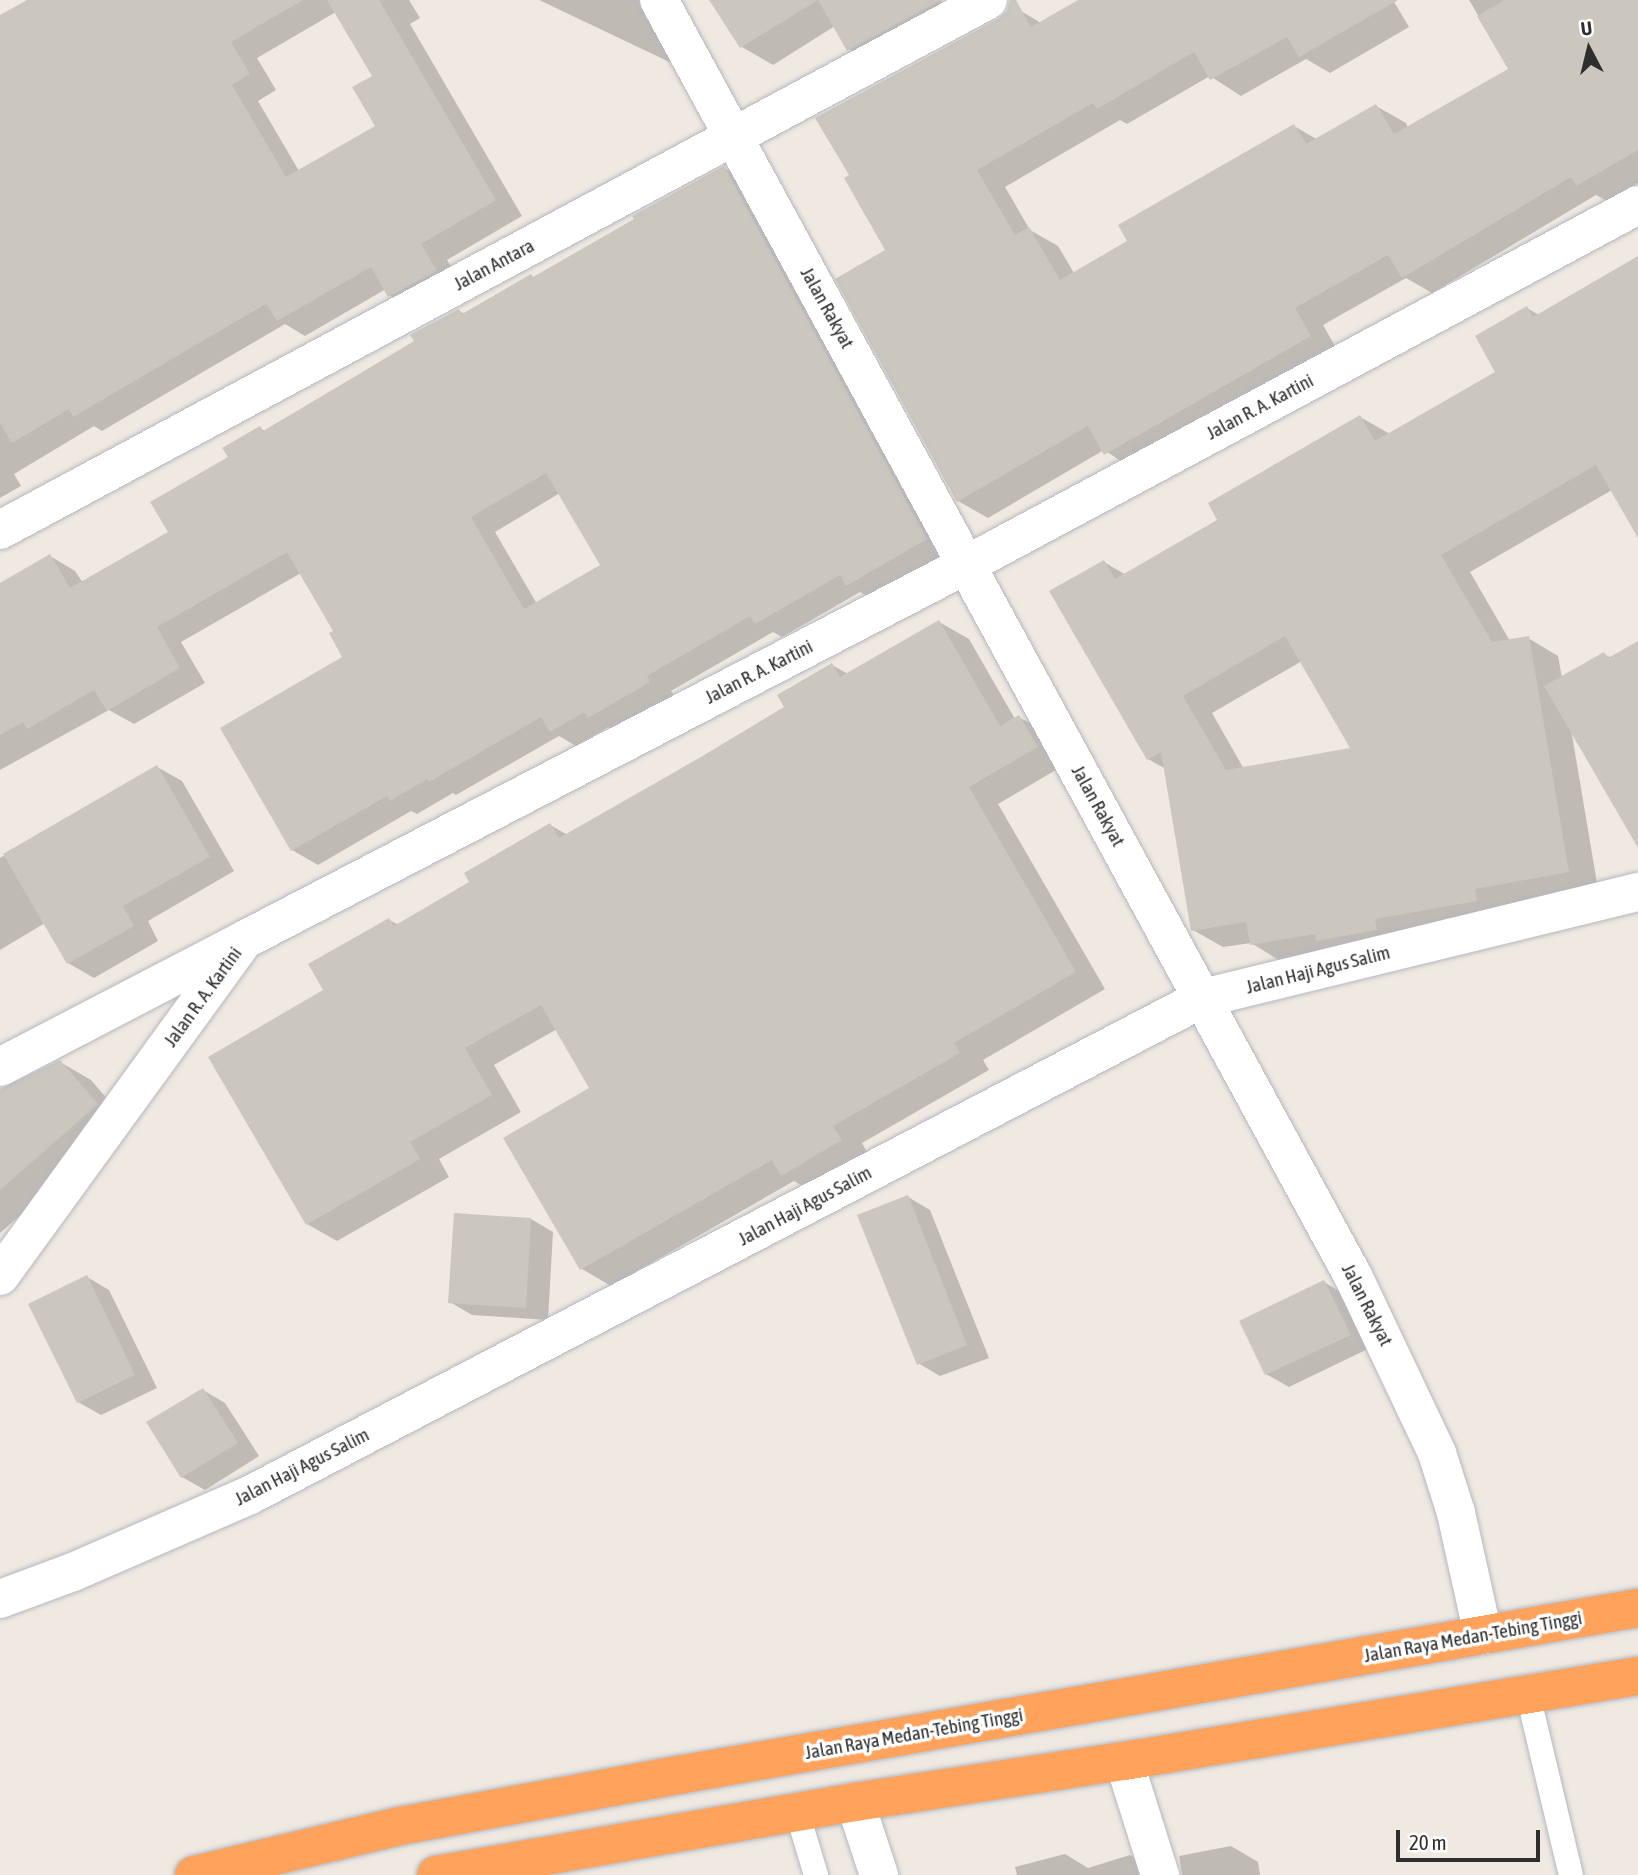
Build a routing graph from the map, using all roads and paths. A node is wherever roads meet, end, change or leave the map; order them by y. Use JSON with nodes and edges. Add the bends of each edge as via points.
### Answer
{"nodes":[{"id":1,"x":659,"y":0,"type":"edge"},
{"id":2,"x":988,"y":0,"type":"edge"},
{"id":3,"x":734,"y":136,"type":"junction"},
{"id":4,"x":1638,"y":205,"type":"edge"},
{"id":5,"x":0,"y":530,"type":"edge"},
{"id":6,"x":966,"y":565,"type":"junction"},
{"id":7,"x":1638,"y":892,"type":"edge"},
{"id":8,"x":244,"y":940,"type":"junction"},
{"id":9,"x":1203,"y":999,"type":"junction"},
{"id":10,"x":0,"y":1067,"type":"edge"},
{"id":11,"x":0,"y":1276,"type":"edge"},
{"id":12,"x":0,"y":1599,"type":"edge"},
{"id":13,"x":1638,"y":1608,"type":"edge"},
{"id":14,"x":1483,"y":1635,"type":"junction"},
{"id":15,"x":1638,"y":1676,"type":"edge"},
{"id":16,"x":1528,"y":1695,"type":"junction"},
{"id":17,"x":1124,"y":1761,"type":"junction"},
{"id":18,"x":855,"y":1802,"type":"junction"},
{"id":19,"x":797,"y":1812,"type":"junction"},
{"id":20,"x":194,"y":1875,"type":"edge"},
{"id":21,"x":436,"y":1875,"type":"edge"},
{"id":22,"x":816,"y":1875,"type":"edge"},
{"id":23,"x":879,"y":1875,"type":"edge"},
{"id":24,"x":1160,"y":1875,"type":"edge"},
{"id":25,"x":1571,"y":1875,"type":"edge"}],
"edges":[{"from":1,"to":3,"type":"street","name":"Jalan Rakyat"},
{"from":2,"to":3,"type":"street","name":"Jalan Antara"},
{"from":3,"to":5,"type":"street","name":"Jalan Antara"},
{"from":3,"to":6,"type":"street","name":"Jalan Rakyat"},
{"from":4,"to":6,"type":"street","name":"Jalan R. A. Kartini"},
{"from":6,"to":8,"type":"street","name":"Jalan R. A. Kartini"},
{"from":6,"to":9,"type":"street","name":"Jalan Rakyat"},
{"from":7,"to":9,"type":"street","name":"Jalan Haji Agus Salim"},
{"from":8,"to":10,"type":"street"},
{"from":8,"to":11,"type":"street","name":"Jalan R. A. Kartini"},
{"from":9,"to":12,"type":"street","name":"Jalan Haji Agus Salim","via":[[250,1495]]},
{"from":9,"to":14,"type":"street","name":"Jalan Rakyat","via":[[1408,1386],[1456,1513]]},
{"from":13,"to":14,"type":"highway","name":"Jalan Raya Medan-Tebing Tinggi"},
{"from":14,"to":20,"type":"highway","name":"Jalan Raya Medan-Tebing Tinggi","via":[[453,1816]]},
{"from":15,"to":16,"type":"highway"},
{"from":16,"to":17,"type":"highway"},
{"from":16,"to":25,"type":"lane"},
{"from":17,"to":18,"type":"highway"},
{"from":17,"to":24,"type":"street"},
{"from":18,"to":19,"type":"highway"},
{"from":18,"to":23,"type":"street"},
{"from":19,"to":21,"type":"highway"},
{"from":19,"to":22,"type":"lane"}]}
